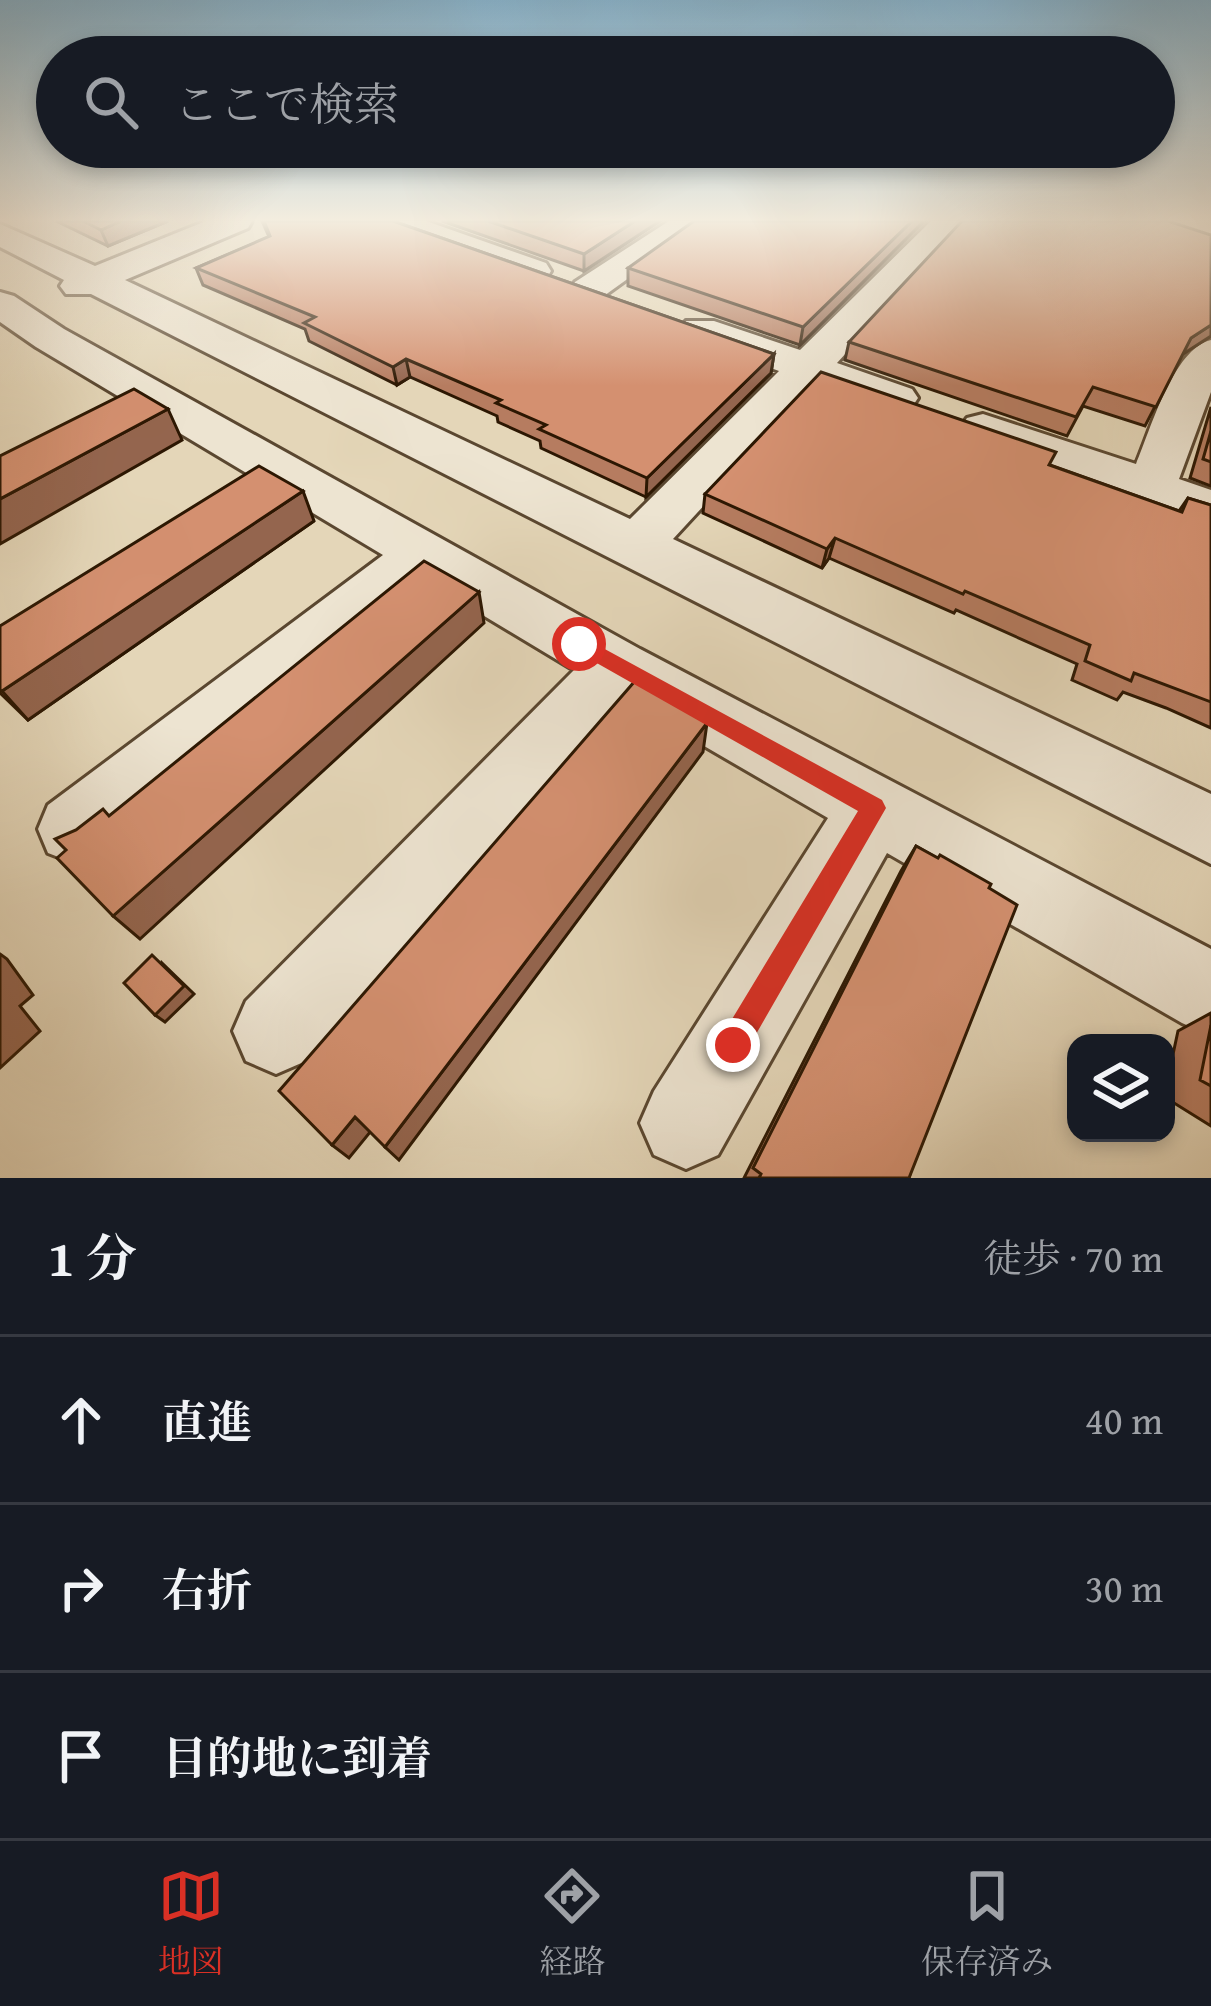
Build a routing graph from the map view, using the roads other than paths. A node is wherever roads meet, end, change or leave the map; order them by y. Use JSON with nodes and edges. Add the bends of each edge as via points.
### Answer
{"nodes":[{"id":1,"x":93,"y":276,"type":"edge"},
{"id":2,"x":103,"y":276,"type":"edge"},
{"id":3,"x":549,"y":276,"type":"edge"},
{"id":4,"x":609,"y":276,"type":"edge"},
{"id":5,"x":899,"y":276,"type":"edge"},
{"id":6,"x":98,"y":278,"type":"junction"},
{"id":7,"x":588,"y":290,"type":"junction"},
{"id":8,"x":5,"y":312,"type":"edge"},
{"id":9,"x":50,"y":338,"type":"junction"},
{"id":10,"x":1211,"y":352,"type":"edge"},
{"id":11,"x":0,"y":360,"type":"edge"},
{"id":12,"x":812,"y":369,"type":"junction"},
{"id":13,"x":1150,"y":487,"type":"junction"},
{"id":14,"x":1211,"y":508,"type":"edge"},
{"id":15,"x":637,"y":545,"type":"junction"},
{"id":16,"x":424,"y":553,"type":"junction"},
{"id":17,"x":618,"y":666,"type":"junction"},
{"id":18,"x":874,"y":808,"type":"junction"},
{"id":19,"x":74,"y":830,"type":"edge"},
{"id":20,"x":1211,"y":830,"type":"edge"},
{"id":21,"x":1211,"y":994,"type":"edge"},
{"id":22,"x":276,"y":1031,"type":"dead end"},
{"id":23,"x":686,"y":1124,"type":"dead end"}],
"edges":[{"from":1,"to":6,"type":"street"},
{"from":2,"to":6,"type":"street"},
{"from":3,"to":7,"type":"street"},
{"from":4,"to":7,"type":"street"},
{"from":5,"to":12,"type":"street"},
{"from":6,"to":8,"type":"street"},
{"from":6,"to":15,"type":"street"},
{"from":7,"to":12,"type":"street"},
{"from":8,"to":9,"type":"street"},
{"from":9,"to":11,"type":"street"},
{"from":9,"to":16,"type":"street","via":[[132,406],[254,479]]},
{"from":10,"to":13,"type":"street"},
{"from":12,"to":13,"type":"street"},
{"from":12,"to":15,"type":"street"},
{"from":13,"to":14,"type":"street"},
{"from":15,"to":20,"type":"street"},
{"from":16,"to":17,"type":"street"},
{"from":16,"to":19,"type":"street"},
{"from":17,"to":18,"type":"street"},
{"from":17,"to":22,"type":"street"},
{"from":18,"to":21,"type":"street"},
{"from":18,"to":23,"type":"street"}]}
